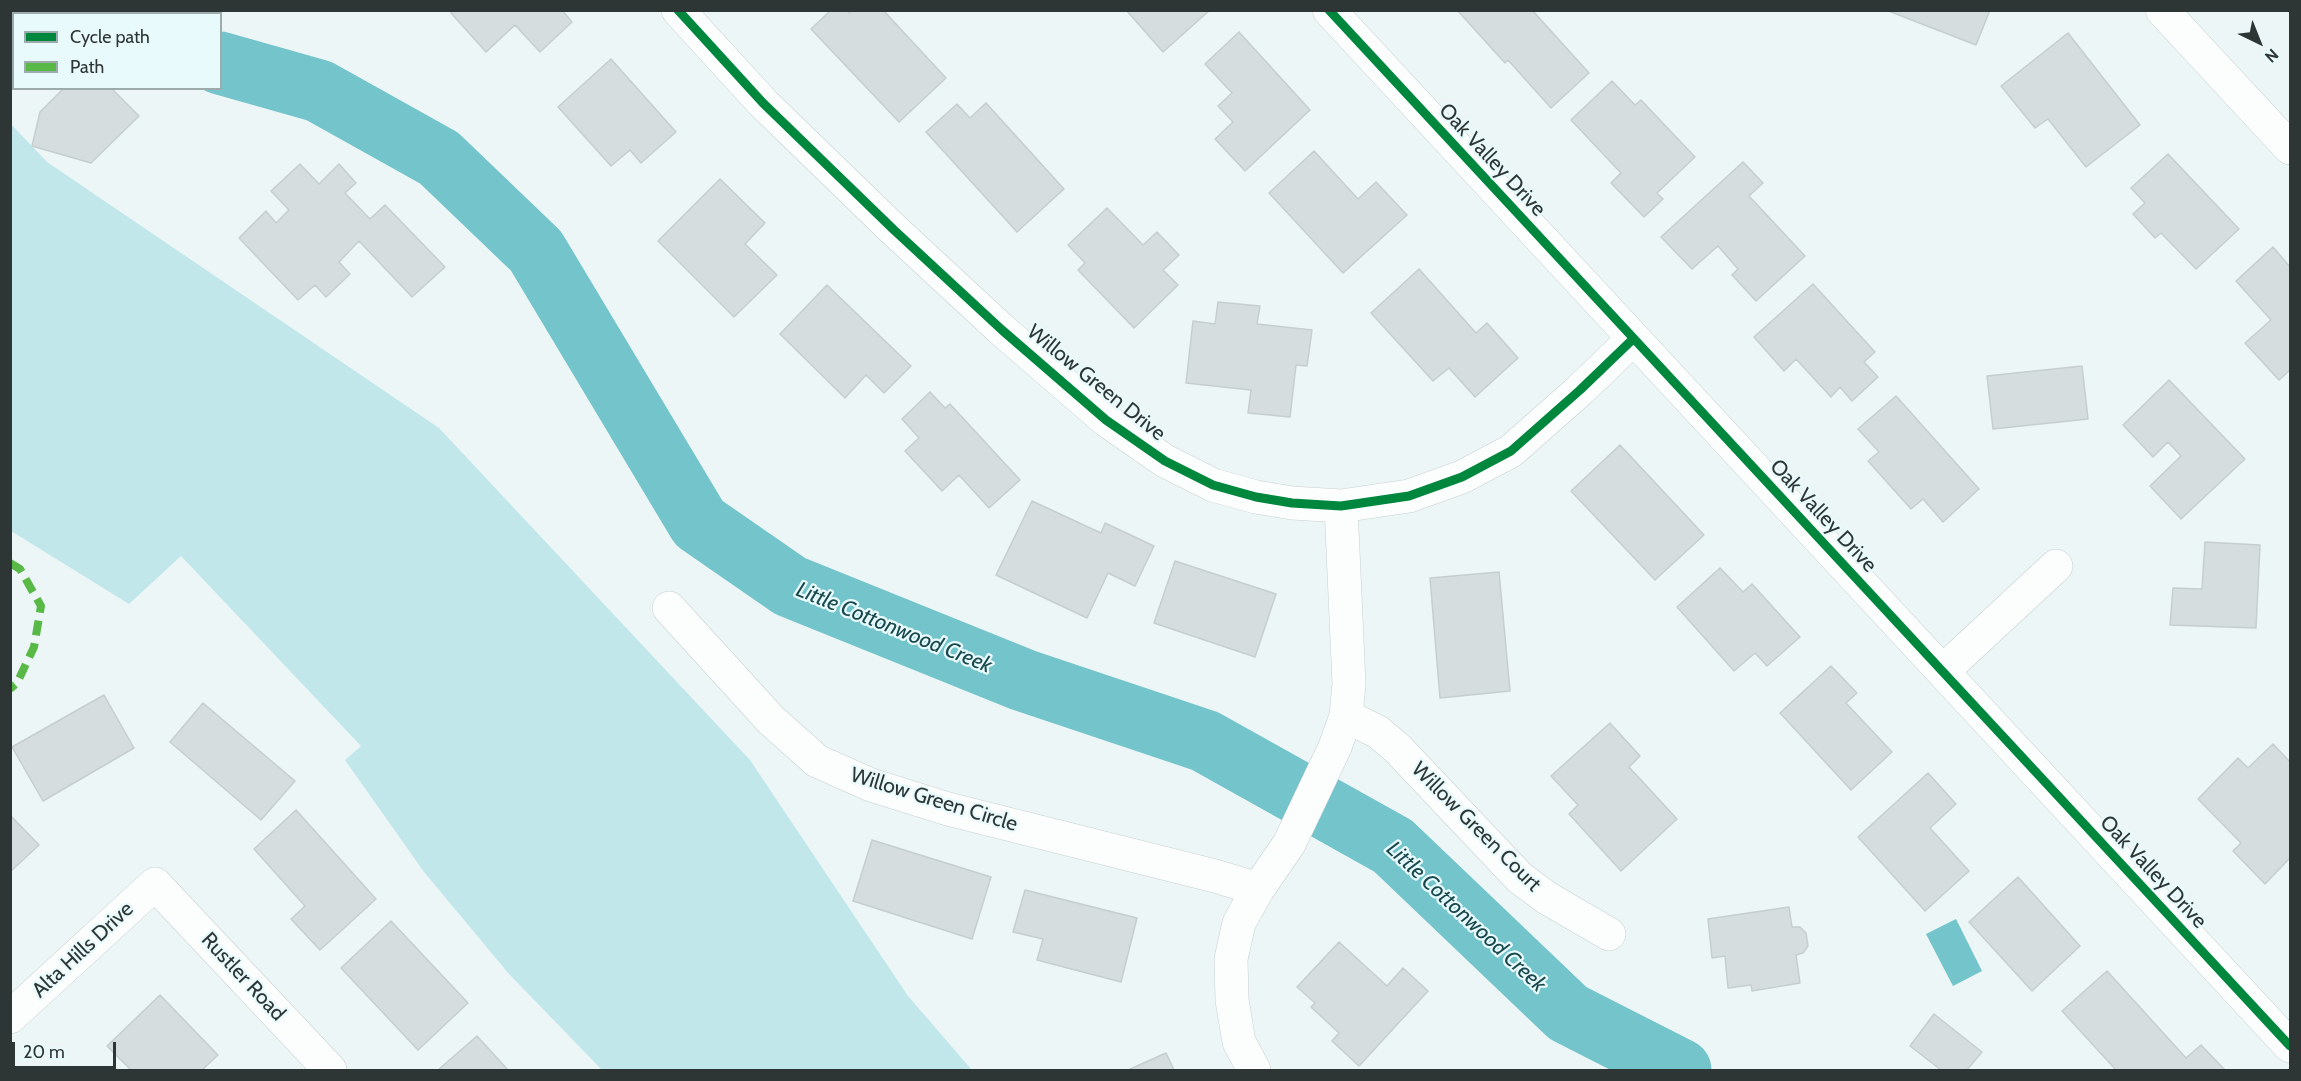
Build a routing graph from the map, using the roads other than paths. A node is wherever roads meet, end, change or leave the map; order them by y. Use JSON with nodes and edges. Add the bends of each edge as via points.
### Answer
{"nodes":[{"id":1,"x":678,"y":10,"type":"edge"},
{"id":2,"x":2162,"y":10,"type":"edge"},
{"id":3,"x":1338,"y":14,"type":"edge"},
{"id":4,"x":2290,"y":148,"type":"edge"},
{"id":5,"x":1633,"y":339,"type":"junction"},
{"id":6,"x":1341,"y":506,"type":"junction"},
{"id":7,"x":2056,"y":566,"type":"dead end"},
{"id":8,"x":669,"y":609,"type":"dead end"},
{"id":9,"x":1942,"y":671,"type":"junction"},
{"id":10,"x":1346,"y":716,"type":"junction"},
{"id":11,"x":155,"y":884,"type":"joint"},
{"id":12,"x":1258,"y":890,"type":"junction"},
{"id":13,"x":1609,"y":934,"type":"dead end"},
{"id":14,"x":10,"y":1017,"type":"edge"},
{"id":15,"x":2290,"y":1046,"type":"edge"},
{"id":16,"x":330,"y":1071,"type":"edge"},
{"id":17,"x":1254,"y":1071,"type":"edge"}],
"edges":[{"from":1,"to":6,"type":"street","name":"Willow Green Drive","via":[[763,102],[894,230],[1106,420],[1165,461],[1213,485],[1292,503]]},
{"from":2,"to":4,"type":"street"},
{"from":3,"to":5,"type":"street","name":"Oak Valley Drive"},
{"from":5,"to":6,"type":"street","name":"Willow Green Drive","via":[[1511,451],[1462,477],[1409,496]]},
{"from":5,"to":9,"type":"street","name":"Oak Valley Drive"},
{"from":6,"to":10,"type":"street","via":[[1349,684]]},
{"from":7,"to":9,"type":"street"},
{"from":8,"to":12,"type":"street","name":"Willow Green Circle","via":[[771,720],[817,761],[871,785],[948,809]]},
{"from":9,"to":15,"type":"street","name":"Oak Valley Drive"},
{"from":10,"to":12,"type":"street","via":[[1289,844]]},
{"from":10,"to":13,"type":"street","name":"Willow Green Court","via":[[1378,732],[1397,748],[1521,878]]},
{"from":11,"to":14,"type":"street","name":"Alta Hills Drive"},
{"from":11,"to":16,"type":"street","name":"Rustler Road"},
{"from":12,"to":17,"type":"street","via":[[1239,923],[1231,959],[1239,1042]]}]}
